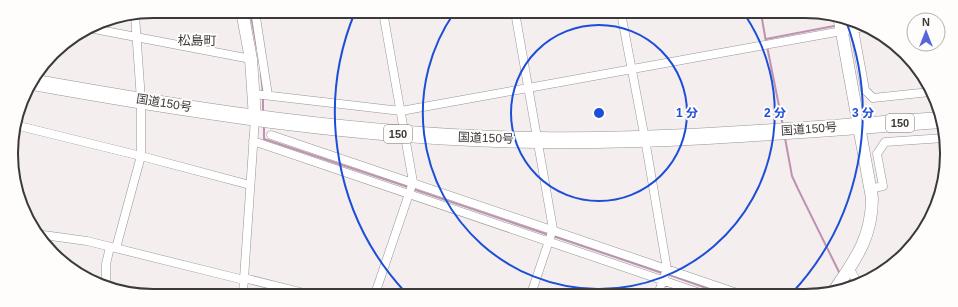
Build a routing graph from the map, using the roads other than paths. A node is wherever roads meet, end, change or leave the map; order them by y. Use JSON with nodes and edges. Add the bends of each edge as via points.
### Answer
{"nodes":[{"id":1,"x":243,"y":18,"type":"edge"},
{"id":2,"x":257,"y":18,"type":"edge"},
{"id":3,"x":384,"y":18,"type":"edge"},
{"id":4,"x":516,"y":18,"type":"edge"},
{"id":5,"x":622,"y":18,"type":"edge"},
{"id":6,"x":135,"y":20,"type":"edge"},
{"id":7,"x":844,"y":24,"type":"edge"},
{"id":8,"x":857,"y":28,"type":"edge"},
{"id":9,"x":98,"y":30,"type":"edge"},
{"id":10,"x":848,"y":30,"type":"junction"},
{"id":11,"x":137,"y":37,"type":"junction"},
{"id":12,"x":251,"y":59,"type":"junction"},
{"id":13,"x":631,"y":69,"type":"junction"},
{"id":14,"x":38,"y":83,"type":"edge"},
{"id":15,"x":529,"y":88,"type":"junction"},
{"id":16,"x":925,"y":92,"type":"edge"},
{"id":17,"x":254,"y":94,"type":"junction"},
{"id":18,"x":268,"y":95,"type":"junction"},
{"id":19,"x":141,"y":100,"type":"junction"},
{"id":20,"x":401,"y":111,"type":"junction"},
{"id":21,"x":255,"y":118,"type":"junction"},
{"id":22,"x":935,"y":120,"type":"edge"},
{"id":23,"x":858,"y":125,"type":"junction"},
{"id":24,"x":21,"y":127,"type":"edge"},
{"id":25,"x":405,"y":134,"type":"junction"},
{"id":26,"x":271,"y":135,"type":"dead end"},
{"id":27,"x":939,"y":138,"type":"edge"},
{"id":28,"x":645,"y":139,"type":"junction"},
{"id":29,"x":538,"y":140,"type":"junction"},
{"id":30,"x":253,"y":141,"type":"junction"},
{"id":31,"x":300,"y":144,"type":"junction"},
{"id":32,"x":141,"y":156,"type":"junction"},
{"id":33,"x":296,"y":156,"type":"junction"},
{"id":34,"x":413,"y":182,"type":"junction"},
{"id":35,"x":250,"y":185,"type":"junction"},
{"id":36,"x":870,"y":189,"type":"junction"},
{"id":37,"x":409,"y":194,"type":"junction"},
{"id":38,"x":553,"y":229,"type":"junction"},
{"id":39,"x":46,"y":235,"type":"edge"},
{"id":40,"x":549,"y":241,"type":"junction"},
{"id":41,"x":113,"y":248,"type":"junction"},
{"id":42,"x":667,"y":268,"type":"junction"},
{"id":43,"x":849,"y":270,"type":"junction"},
{"id":44,"x":244,"y":279,"type":"junction"},
{"id":45,"x":855,"y":279,"type":"edge"},
{"id":46,"x":106,"y":280,"type":"edge"},
{"id":47,"x":663,"y":280,"type":"junction"},
{"id":48,"x":839,"y":284,"type":"edge"},
{"id":49,"x":243,"y":289,"type":"edge"},
{"id":50,"x":287,"y":289,"type":"edge"},
{"id":51,"x":377,"y":289,"type":"edge"},
{"id":52,"x":533,"y":289,"type":"edge"},
{"id":53,"x":660,"y":289,"type":"edge"},
{"id":54,"x":689,"y":289,"type":"edge"},
{"id":55,"x":726,"y":289,"type":"edge"}],
"edges":[{"from":1,"to":12,"type":"street"},
{"from":2,"to":18,"type":"street"},
{"from":3,"to":20,"type":"street"},
{"from":4,"to":15,"type":"street"},
{"from":5,"to":13,"type":"street"},
{"from":6,"to":11,"type":"street"},
{"from":7,"to":10,"type":"street"},
{"from":8,"to":10,"type":"street"},
{"from":9,"to":11,"type":"street"},
{"from":10,"to":13,"type":"street"},
{"from":10,"to":16,"type":"street","via":[[866,90],[873,98]]},
{"from":10,"to":23,"type":"street"},
{"from":11,"to":12,"type":"street"},
{"from":11,"to":19,"type":"street"},
{"from":12,"to":17,"type":"street"},
{"from":13,"to":15,"type":"street"},
{"from":13,"to":28,"type":"street"},
{"from":14,"to":19,"type":"highway","name":"国道150号","number":"150"},
{"from":15,"to":20,"type":"street"},
{"from":15,"to":29,"type":"street"},
{"from":17,"to":18,"type":"street"},
{"from":17,"to":21,"type":"street"},
{"from":18,"to":20,"type":"street"},
{"from":19,"to":21,"type":"highway","name":"国道150号","number":"150"},
{"from":19,"to":32,"type":"street"},
{"from":20,"to":25,"type":"street"},
{"from":21,"to":25,"type":"highway","name":"国道150号","number":"150"},
{"from":21,"to":30,"type":"street"},
{"from":22,"to":23,"type":"highway","name":"国道150号","number":"150"},
{"from":23,"to":28,"type":"highway","name":"国道150号","number":"150","via":[[813,130]]},
{"from":23,"to":36,"type":"street"},
{"from":24,"to":32,"type":"street"},
{"from":25,"to":29,"type":"highway","name":"国道150号","number":"150"},
{"from":25,"to":34,"type":"street"},
{"from":26,"to":31,"type":"street"},
{"from":27,"to":36,"type":"street","via":[[885,142],[877,154],[883,186]]},
{"from":28,"to":29,"type":"highway","name":"国道150号","number":"150"},
{"from":28,"to":42,"type":"street"},
{"from":29,"to":38,"type":"street"},
{"from":30,"to":33,"type":"street"},
{"from":30,"to":35,"type":"street"},
{"from":31,"to":33,"type":"street"},
{"from":31,"to":34,"type":"street"},
{"from":32,"to":35,"type":"street"},
{"from":32,"to":41,"type":"street"},
{"from":33,"to":37,"type":"street"},
{"from":34,"to":37,"type":"street"},
{"from":34,"to":38,"type":"street"},
{"from":35,"to":44,"type":"street"},
{"from":36,"to":43,"type":"street","via":[[872,215],[869,228],[863,246]]},
{"from":37,"to":40,"type":"street"},
{"from":37,"to":51,"type":"street"},
{"from":38,"to":40,"type":"street"},
{"from":38,"to":42,"type":"street"},
{"from":39,"to":41,"type":"street","via":[[87,241]]},
{"from":40,"to":47,"type":"street"},
{"from":40,"to":52,"type":"street"},
{"from":41,"to":44,"type":"street"},
{"from":41,"to":46,"type":"street","via":[[106,264]]},
{"from":42,"to":47,"type":"street"},
{"from":42,"to":55,"type":"street"},
{"from":43,"to":45,"type":"street"},
{"from":43,"to":48,"type":"street"},
{"from":44,"to":49,"type":"street"},
{"from":44,"to":50,"type":"street"},
{"from":47,"to":53,"type":"street"},
{"from":47,"to":54,"type":"street"}]}
